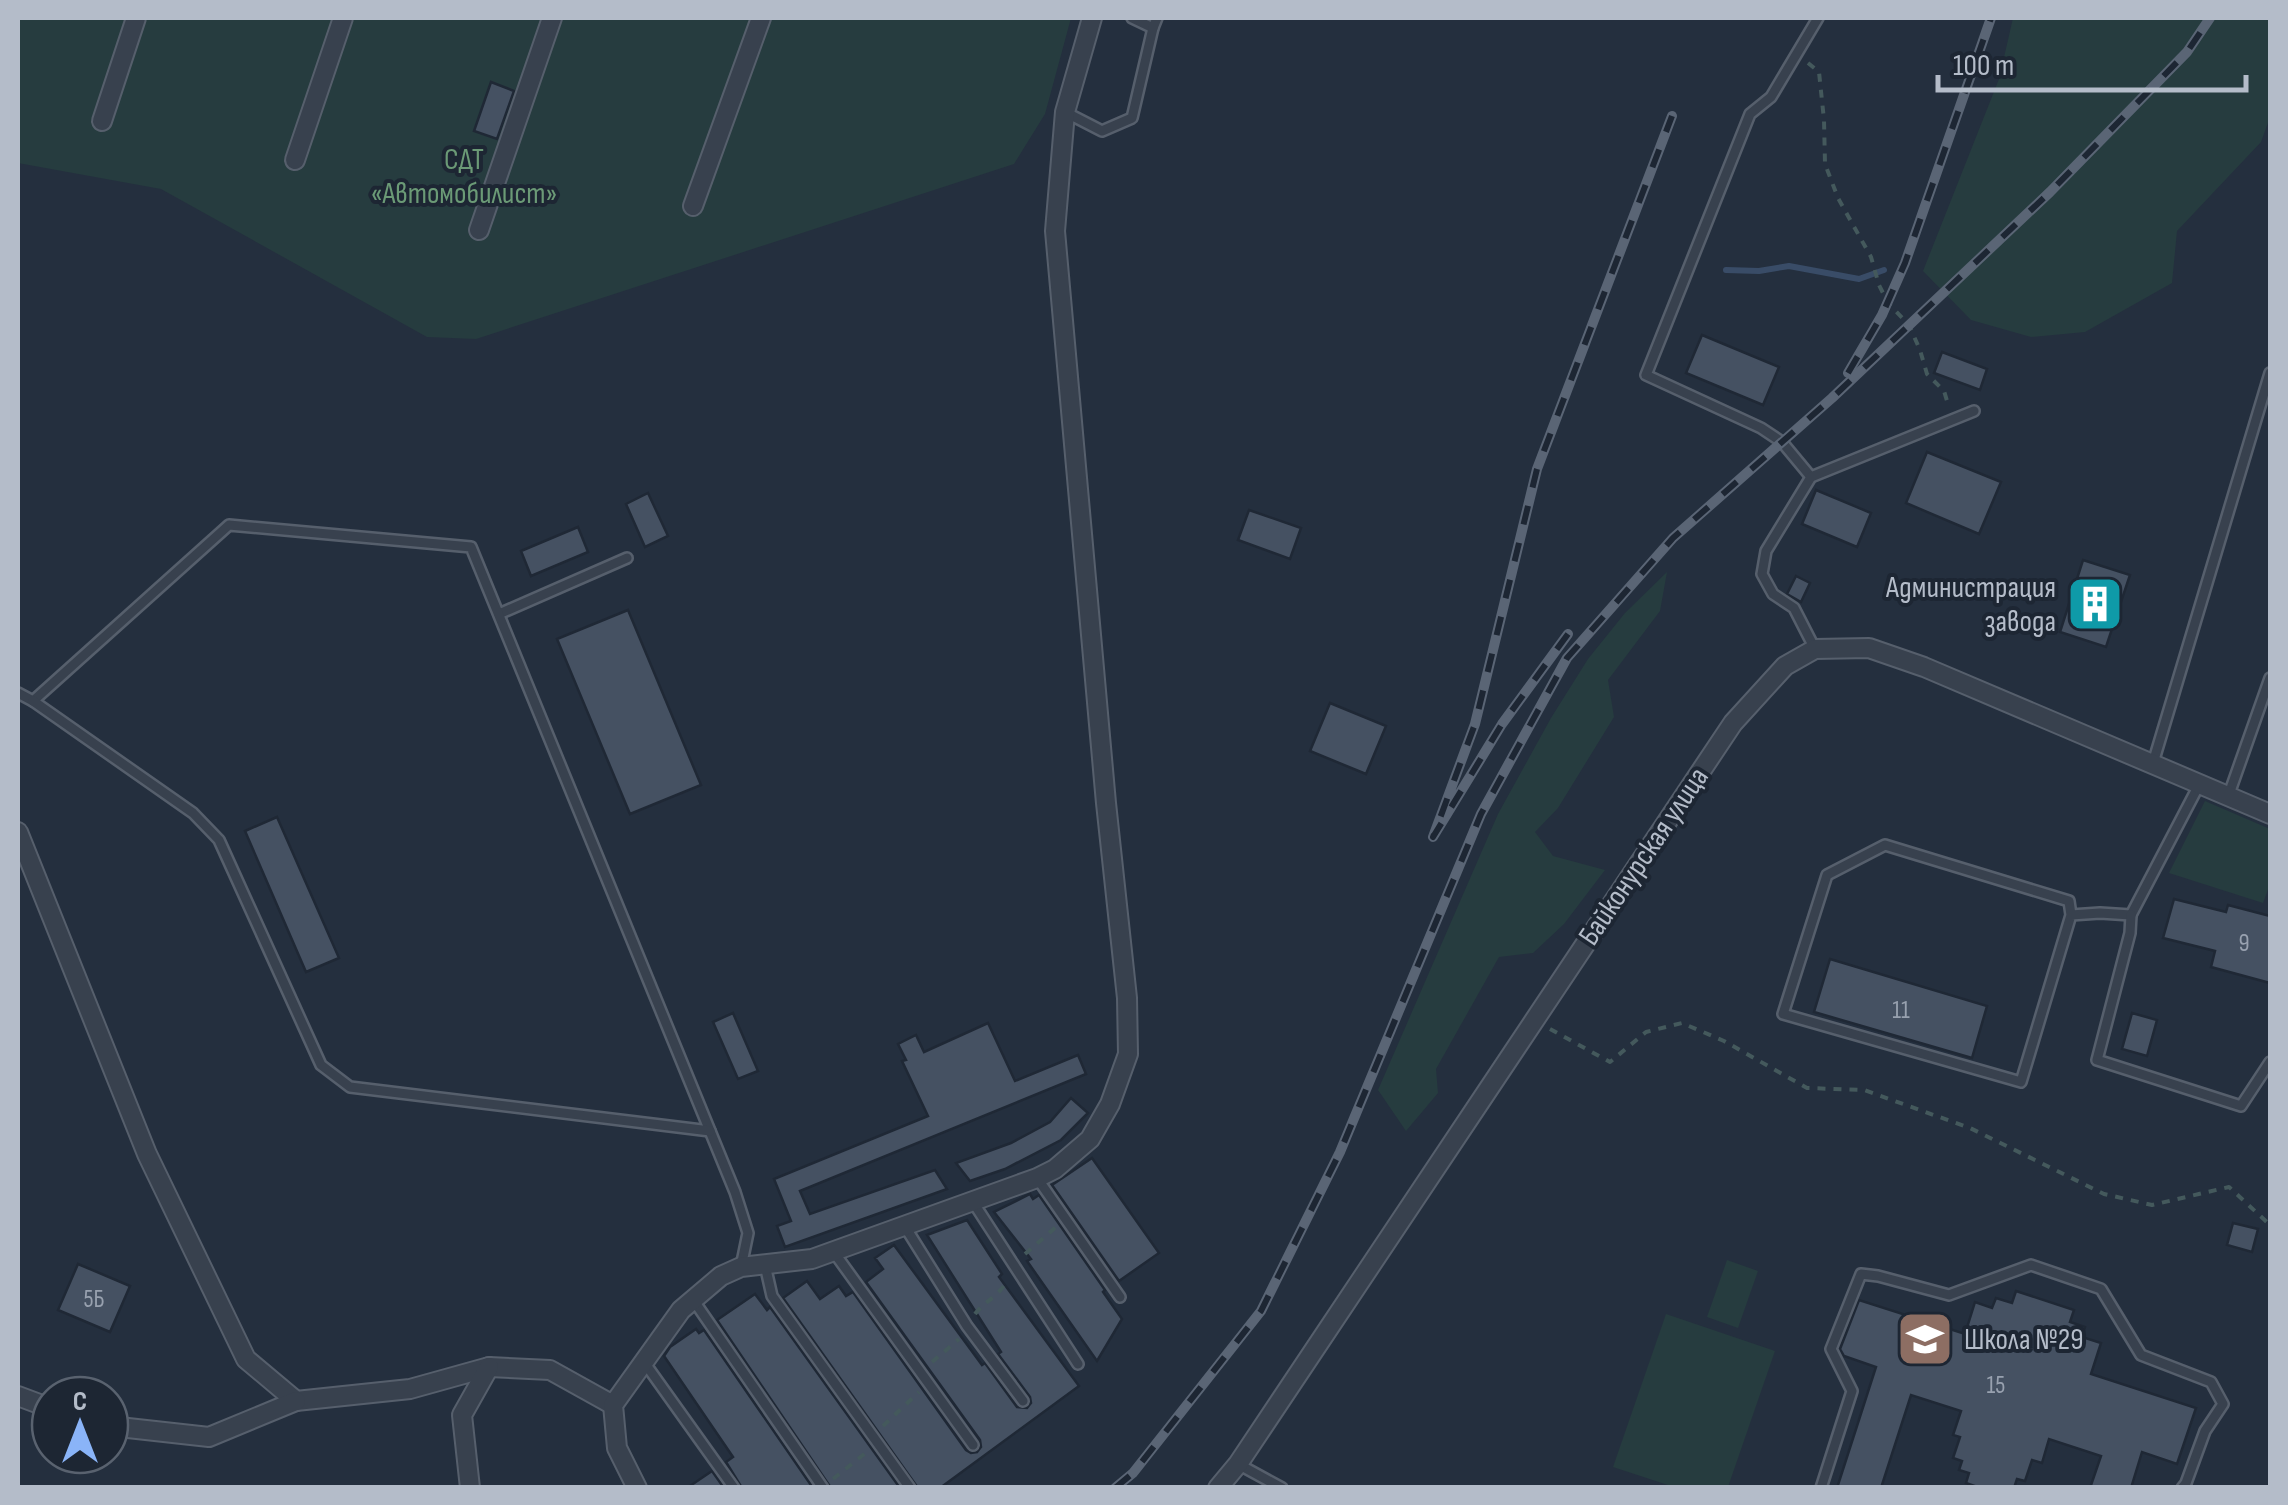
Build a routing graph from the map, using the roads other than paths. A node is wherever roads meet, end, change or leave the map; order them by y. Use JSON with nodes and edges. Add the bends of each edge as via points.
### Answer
{"nodes":[{"id":1,"x":136,"y":18,"type":"edge"},
{"id":2,"x":342,"y":18,"type":"edge"},
{"id":3,"x":552,"y":18,"type":"edge"},
{"id":4,"x":761,"y":18,"type":"edge"},
{"id":5,"x":1092,"y":18,"type":"edge"},
{"id":6,"x":1132,"y":18,"type":"edge"},
{"id":7,"x":1818,"y":18,"type":"edge"},
{"id":8,"x":1155,"y":22,"type":"edge"},
{"id":9,"x":1065,"y":112,"type":"junction"},
{"id":10,"x":102,"y":121,"type":"dead end"},
{"id":11,"x":294,"y":160,"type":"dead end"},
{"id":12,"x":693,"y":206,"type":"dead end"},
{"id":13,"x":480,"y":230,"type":"dead end"},
{"id":14,"x":2270,"y":373,"type":"edge"},
{"id":15,"x":1974,"y":412,"type":"dead end"},
{"id":16,"x":1810,"y":476,"type":"junction"},
{"id":17,"x":626,"y":558,"type":"dead end"},
{"id":18,"x":499,"y":614,"type":"junction"},
{"id":19,"x":1814,"y":650,"type":"junction"},
{"id":20,"x":2270,"y":678,"type":"edge"},
{"id":21,"x":18,"y":693,"type":"edge"},
{"id":22,"x":33,"y":701,"type":"junction"},
{"id":23,"x":2152,"y":766,"type":"junction"},
{"id":24,"x":2198,"y":785,"type":"junction"},
{"id":25,"x":2228,"y":797,"type":"junction"},
{"id":26,"x":2270,"y":814,"type":"edge"},
{"id":27,"x":18,"y":832,"type":"edge"},
{"id":28,"x":2071,"y":915,"type":"junction"},
{"id":29,"x":2131,"y":915,"type":"junction"},
{"id":30,"x":2270,"y":1062,"type":"edge"},
{"id":31,"x":710,"y":1131,"type":"junction"},
{"id":32,"x":1037,"y":1178,"type":"junction"},
{"id":33,"x":972,"y":1200,"type":"junction"},
{"id":34,"x":904,"y":1225,"type":"junction"},
{"id":35,"x":833,"y":1252,"type":"junction"},
{"id":36,"x":765,"y":1265,"type":"junction"},
{"id":37,"x":741,"y":1267,"type":"junction"},
{"id":38,"x":1120,"y":1298,"type":"dead end"},
{"id":39,"x":693,"y":1300,"type":"junction"},
{"id":40,"x":644,"y":1362,"type":"junction"},
{"id":41,"x":1078,"y":1364,"type":"dead end"},
{"id":42,"x":489,"y":1367,"type":"junction"},
{"id":43,"x":296,"y":1402,"type":"junction"},
{"id":44,"x":1022,"y":1402,"type":"dead end"},
{"id":45,"x":613,"y":1405,"type":"junction"},
{"id":46,"x":130,"y":1428,"type":"edge"},
{"id":47,"x":973,"y":1445,"type":"dead end"},
{"id":48,"x":1238,"y":1464,"type":"junction"},
{"id":49,"x":823,"y":1487,"type":"edge"},
{"id":50,"x":470,"y":1488,"type":"edge"},
{"id":51,"x":637,"y":1488,"type":"edge"},
{"id":52,"x":734,"y":1488,"type":"edge"},
{"id":53,"x":910,"y":1488,"type":"edge"},
{"id":54,"x":1218,"y":1488,"type":"edge"},
{"id":55,"x":1282,"y":1488,"type":"edge"},
{"id":56,"x":1822,"y":1488,"type":"edge"},
{"id":57,"x":2182,"y":1488,"type":"edge"}],
"edges":[{"from":1,"to":10,"type":"street"},
{"from":2,"to":11,"type":"street"},
{"from":3,"to":13,"type":"street"},
{"from":4,"to":12,"type":"street"},
{"from":5,"to":9,"type":"street"},
{"from":6,"to":8,"type":"lane"},
{"from":7,"to":16,"type":"lane","via":[[1771,97],[1750,114],[1646,375],[1761,428]]},
{"from":8,"to":9,"type":"lane","via":[[1132,118],[1102,131]]},
{"from":9,"to":32,"type":"street","via":[[1056,231],[1128,1054],[1090,1139]]},
{"from":14,"to":23,"type":"lane"},
{"from":15,"to":16,"type":"lane"},
{"from":16,"to":19,"type":"lane","via":[[1766,551],[1762,574],[1773,594],[1794,608]]},
{"from":17,"to":18,"type":"lane"},
{"from":18,"to":22,"type":"lane","via":[[472,546],[229,525]]},
{"from":18,"to":31,"type":"lane"},
{"from":19,"to":23,"type":"street","via":[[1869,648]]},
{"from":19,"to":48,"type":"street","name":"Байконурская улица","via":[[1785,666],[1733,722]]},
{"from":20,"to":25,"type":"lane"},
{"from":21,"to":22,"type":"lane"},
{"from":22,"to":31,"type":"lane","via":[[194,813],[219,840],[321,1064],[350,1087]]},
{"from":23,"to":24,"type":"street"},
{"from":24,"to":25,"type":"street"},
{"from":24,"to":29,"type":"lane"},
{"from":25,"to":26,"type":"street"},
{"from":27,"to":43,"type":"street","via":[[148,1154],[246,1358]]},
{"from":28,"to":28,"type":"lane","via":[[2021,1082],[1783,1014],[1828,875],[1885,845],[2069,901]]},
{"from":28,"to":29,"type":"lane"},
{"from":29,"to":30,"type":"lane","via":[[2097,1060],[2241,1106]]},
{"from":31,"to":37,"type":"lane","via":[[748,1233]]},
{"from":32,"to":33,"type":"street"},
{"from":32,"to":38,"type":"lane"},
{"from":33,"to":34,"type":"street"},
{"from":33,"to":41,"type":"lane"},
{"from":34,"to":35,"type":"street"},
{"from":34,"to":44,"type":"lane"},
{"from":35,"to":36,"type":"street"},
{"from":35,"to":47,"type":"lane"},
{"from":36,"to":37,"type":"street"},
{"from":36,"to":53,"type":"lane","via":[[772,1296]]},
{"from":37,"to":39,"type":"street"},
{"from":39,"to":40,"type":"street"},
{"from":39,"to":49,"type":"lane"},
{"from":40,"to":45,"type":"street"},
{"from":40,"to":52,"type":"lane"},
{"from":42,"to":43,"type":"street","via":[[410,1389]]},
{"from":42,"to":45,"type":"street","via":[[550,1370]]},
{"from":42,"to":50,"type":"street","via":[[462,1415]]},
{"from":43,"to":46,"type":"street","via":[[209,1437]]},
{"from":45,"to":51,"type":"street","via":[[617,1448]]},
{"from":48,"to":54,"type":"street","name":"Байконурская улица"},
{"from":48,"to":55,"type":"lane"},
{"from":56,"to":57,"type":"lane","via":[[1852,1392],[1831,1348],[1860,1274],[1949,1295],[2031,1265],[2100,1289],[2140,1355],[2211,1382],[2224,1404]]}]}
